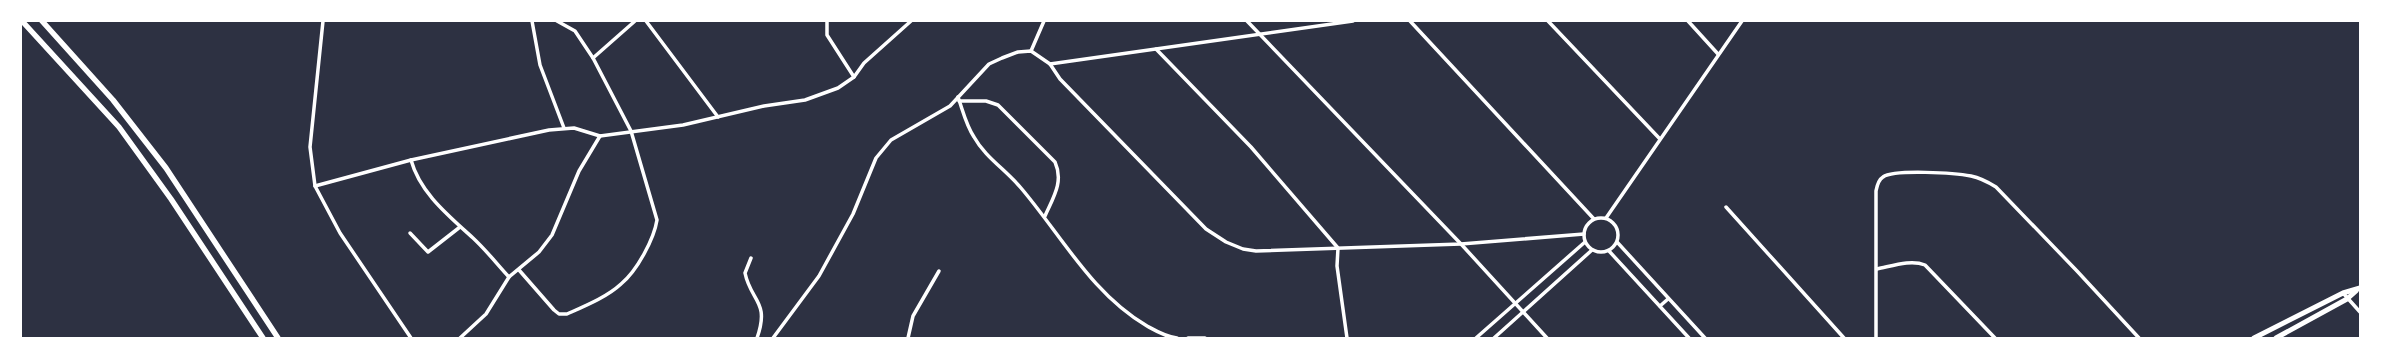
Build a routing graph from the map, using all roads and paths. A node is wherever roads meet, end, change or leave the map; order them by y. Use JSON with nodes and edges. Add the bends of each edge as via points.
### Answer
{"nodes":[{"id":1,"x":22,"y":21,"type":"edge"},
{"id":2,"x":42,"y":21,"type":"edge"},
{"id":3,"x":323,"y":21,"type":"edge"},
{"id":4,"x":532,"y":21,"type":"edge"},
{"id":5,"x":557,"y":21,"type":"edge"},
{"id":6,"x":635,"y":21,"type":"edge"},
{"id":7,"x":646,"y":21,"type":"edge"},
{"id":8,"x":827,"y":21,"type":"edge"},
{"id":9,"x":911,"y":21,"type":"edge"},
{"id":10,"x":1044,"y":21,"type":"edge"},
{"id":11,"x":1247,"y":21,"type":"edge"},
{"id":12,"x":1353,"y":21,"type":"edge"},
{"id":13,"x":1410,"y":21,"type":"edge"},
{"id":14,"x":1548,"y":21,"type":"edge"},
{"id":15,"x":1688,"y":21,"type":"edge"},
{"id":16,"x":1742,"y":21,"type":"edge"},
{"id":17,"x":1258,"y":33,"type":"junction"},
{"id":18,"x":1156,"y":49,"type":"junction"},
{"id":19,"x":1031,"y":52,"type":"junction"},
{"id":20,"x":1718,"y":54,"type":"junction"},
{"id":21,"x":593,"y":58,"type":"junction"},
{"id":22,"x":1050,"y":64,"type":"junction"},
{"id":23,"x":854,"y":77,"type":"junction"},
{"id":24,"x":959,"y":99,"type":"junction"},
{"id":25,"x":718,"y":117,"type":"junction"},
{"id":26,"x":564,"y":128,"type":"junction"},
{"id":27,"x":631,"y":131,"type":"junction"},
{"id":28,"x":600,"y":136,"type":"junction"},
{"id":29,"x":1659,"y":138,"type":"junction"},
{"id":30,"x":411,"y":160,"type":"junction"},
{"id":31,"x":315,"y":186,"type":"junction"},
{"id":32,"x":1726,"y":207,"type":"dead end"},
{"id":33,"x":1045,"y":216,"type":"junction"},
{"id":34,"x":1606,"y":218,"type":"junction"},
{"id":35,"x":1594,"y":219,"type":"junction"},
{"id":36,"x":460,"y":227,"type":"junction"},
{"id":37,"x":410,"y":233,"type":"dead end"},
{"id":38,"x":1584,"y":234,"type":"junction"},
{"id":39,"x":1585,"y":242,"type":"junction"},
{"id":40,"x":1617,"y":242,"type":"junction"},
{"id":41,"x":1461,"y":244,"type":"junction"},
{"id":42,"x":1338,"y":248,"type":"junction"},
{"id":43,"x":1592,"y":250,"type":"junction"},
{"id":44,"x":1609,"y":251,"type":"junction"},
{"id":45,"x":751,"y":258,"type":"dead end"},
{"id":46,"x":1877,"y":268,"type":"junction"},
{"id":47,"x":518,"y":270,"type":"junction"},
{"id":48,"x":940,"y":271,"type":"dead end"},
{"id":49,"x":509,"y":277,"type":"junction"},
{"id":50,"x":2358,"y":289,"type":"edge"},
{"id":51,"x":2343,"y":293,"type":"junction"},
{"id":52,"x":1668,"y":299,"type":"junction"},
{"id":53,"x":2347,"y":299,"type":"junction"},
{"id":54,"x":1514,"y":304,"type":"junction"},
{"id":55,"x":1660,"y":306,"type":"junction"},
{"id":56,"x":2360,"y":312,"type":"edge"},
{"id":57,"x":1523,"y":313,"type":"junction"},
{"id":58,"x":263,"y":338,"type":"edge"},
{"id":59,"x":278,"y":338,"type":"edge"},
{"id":60,"x":411,"y":338,"type":"edge"},
{"id":61,"x":460,"y":338,"type":"edge"},
{"id":62,"x":757,"y":338,"type":"edge"},
{"id":63,"x":773,"y":338,"type":"edge"},
{"id":64,"x":908,"y":338,"type":"edge"},
{"id":65,"x":1177,"y":338,"type":"edge"},
{"id":66,"x":1188,"y":338,"type":"edge"},
{"id":67,"x":1205,"y":338,"type":"edge"},
{"id":68,"x":1347,"y":338,"type":"edge"},
{"id":69,"x":1476,"y":338,"type":"edge"},
{"id":70,"x":1494,"y":338,"type":"edge"},
{"id":71,"x":1547,"y":338,"type":"edge"},
{"id":72,"x":1689,"y":338,"type":"edge"},
{"id":73,"x":1705,"y":338,"type":"edge"},
{"id":74,"x":1844,"y":338,"type":"edge"},
{"id":75,"x":1876,"y":338,"type":"edge"},
{"id":76,"x":1995,"y":338,"type":"edge"},
{"id":77,"x":2139,"y":338,"type":"edge"},
{"id":78,"x":2254,"y":338,"type":"edge"},
{"id":79,"x":2276,"y":338,"type":"edge"}],
"edges":[{"from":1,"to":58,"type":"highway","via":[[119,127],[172,199]]},
{"from":2,"to":59,"type":"highway","via":[[113,100],[166,168]]},
{"from":3,"to":31,"type":"street","via":[[310,147]]},
{"from":4,"to":26,"type":"street","via":[[540,65]]},
{"from":5,"to":21,"type":"street","via":[[575,31]]},
{"from":6,"to":21,"type":"street"},
{"from":7,"to":25,"type":"street"},
{"from":8,"to":23,"type":"street","via":[[827,35]]},
{"from":9,"to":23,"type":"street","via":[[864,63]]},
{"from":10,"to":19,"type":"street"},
{"from":11,"to":17,"type":"street"},
{"from":12,"to":17,"type":"street"},
{"from":13,"to":35,"type":"street"},
{"from":14,"to":29,"type":"street"},
{"from":15,"to":20,"type":"street"},
{"from":16,"to":20,"type":"street"},
{"from":17,"to":18,"type":"street"},
{"from":17,"to":41,"type":"street"},
{"from":18,"to":22,"type":"street"},
{"from":18,"to":42,"type":"street","via":[[1251,147]]},
{"from":19,"to":22,"type":"street"},
{"from":19,"to":24,"type":"street","via":[[1018,52],[989,64]]},
{"from":20,"to":29,"type":"street"},
{"from":21,"to":27,"type":"street"},
{"from":22,"to":42,"type":"street","via":[[1060,78],[1192,216],[1226,242],[1256,251]]},
{"from":23,"to":25,"type":"street","via":[[838,88],[805,100]]},
{"from":24,"to":33,"type":"street","via":[[974,138]]},
{"from":24,"to":33,"type":"street","via":[[986,101],[998,105],[1055,162],[1059,184]]},
{"from":24,"to":63,"type":"street","via":[[907,129],[883,147],[853,214],[819,276]]},
{"from":25,"to":27,"type":"street","via":[[683,125]]},
{"from":26,"to":28,"type":"street","via":[[574,128]]},
{"from":26,"to":30,"type":"street"},
{"from":27,"to":28,"type":"street"},
{"from":27,"to":47,"type":"street","via":[[657,220],[646,251],[622,284],[564,315],[554,310]]},
{"from":28,"to":47,"type":"street","via":[[579,171],[552,235],[539,252]]},
{"from":29,"to":34,"type":"street"},
{"from":30,"to":31,"type":"street"},
{"from":30,"to":36,"type":"street","via":[[418,179]]},
{"from":31,"to":60,"type":"street","via":[[340,233]]},
{"from":32,"to":74,"type":"street"},
{"from":33,"to":65,"type":"street","via":[[1084,270],[1124,312],[1162,334]]},
{"from":34,"to":35,"type":"street"},
{"from":34,"to":40,"type":"street","via":[[1615,225]]},
{"from":35,"to":38,"type":"street","via":[[1585,228]]},
{"from":36,"to":37,"type":"street","via":[[428,252]]},
{"from":36,"to":49,"type":"street","via":[[492,256]]},
{"from":38,"to":39,"type":"street"},
{"from":38,"to":41,"type":"street"},
{"from":39,"to":43,"type":"street"},
{"from":39,"to":54,"type":"street"},
{"from":40,"to":44,"type":"street"},
{"from":40,"to":52,"type":"street"},
{"from":41,"to":42,"type":"street"},
{"from":41,"to":54,"type":"street"},
{"from":42,"to":68,"type":"street","via":[[1337,266]]},
{"from":43,"to":44,"type":"street"},
{"from":43,"to":57,"type":"street"},
{"from":44,"to":55,"type":"street"},
{"from":45,"to":62,"type":"street","via":[[745,273],[763,317]]},
{"from":46,"to":75,"type":"street"},
{"from":46,"to":76,"type":"street","via":[[1918,262],[1926,265]]},
{"from":46,"to":77,"type":"street","via":[[1876,191],[1883,177],[1930,172],[1985,179],[2010,201]]},
{"from":47,"to":49,"type":"street"},
{"from":48,"to":64,"type":"street","via":[[913,316]]},
{"from":49,"to":61,"type":"street","via":[[486,314]]},
{"from":50,"to":51,"type":"main road"},
{"from":50,"to":53,"type":"main road"},
{"from":51,"to":53,"type":"street"},
{"from":51,"to":78,"type":"main road"},
{"from":52,"to":55,"type":"street"},
{"from":52,"to":73,"type":"street"},
{"from":53,"to":56,"type":"street"},
{"from":53,"to":79,"type":"main road"},
{"from":54,"to":57,"type":"street"},
{"from":54,"to":69,"type":"street"},
{"from":55,"to":72,"type":"street"},
{"from":57,"to":70,"type":"street"},
{"from":57,"to":71,"type":"street"},
{"from":66,"to":67,"type":"street"}]}
